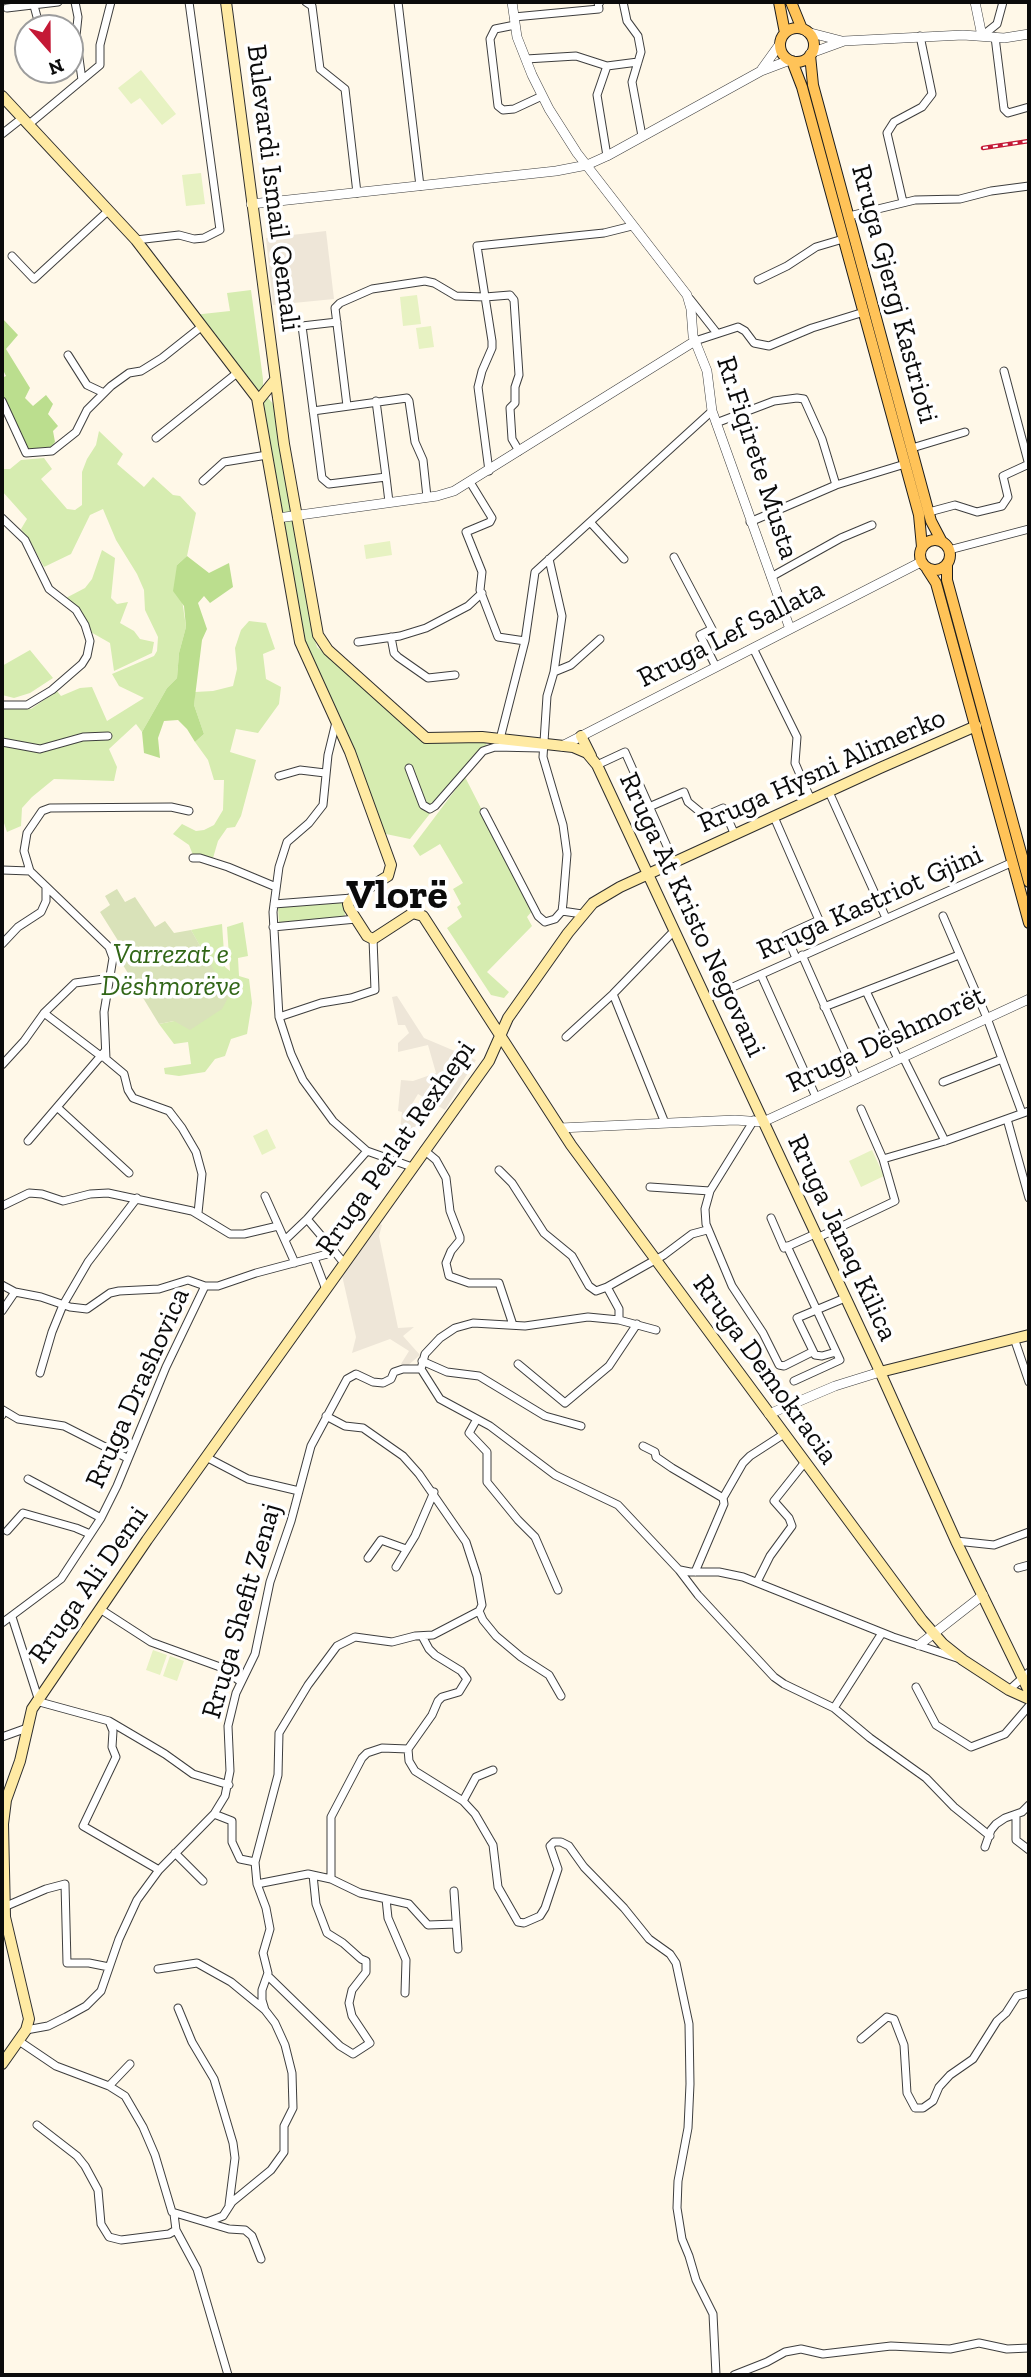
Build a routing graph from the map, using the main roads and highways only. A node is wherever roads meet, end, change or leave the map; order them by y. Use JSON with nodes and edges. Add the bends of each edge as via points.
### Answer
{"nodes":[{"id":1,"x":226,"y":2,"type":"edge"},
{"id":2,"x":779,"y":2,"type":"edge"},
{"id":3,"x":791,"y":2,"type":"edge"},
{"id":4,"x":804,"y":30,"type":"junction"},
{"id":5,"x":785,"y":33,"type":"junction"},
{"id":6,"x":811,"y":54,"type":"junction"},
{"id":7,"x":791,"y":61,"type":"junction"},
{"id":8,"x":2,"y":96,"type":"edge"},
{"id":9,"x":275,"y":380,"type":"junction"},
{"id":10,"x":257,"y":396,"type":"junction"},
{"id":11,"x":279,"y":403,"type":"junction"},
{"id":12,"x":946,"y":546,"type":"junction"},
{"id":13,"x":922,"y":547,"type":"junction"},
{"id":14,"x":947,"y":564,"type":"junction"},
{"id":15,"x":924,"y":565,"type":"junction"},
{"id":16,"x":315,"y":629,"type":"joint"},
{"id":17,"x":976,"y":726,"type":"junction"},
{"id":18,"x":581,"y":736,"type":"road end"},
{"id":19,"x":595,"y":762,"type":"junction"},
{"id":20,"x":648,"y":874,"type":"junction"},
{"id":21,"x":1029,"y":882,"type":"edge"},
{"id":22,"x":582,"y":914,"type":"joint"},
{"id":23,"x":1029,"y":923,"type":"edge"},
{"id":24,"x":500,"y":1033,"type":"junction"},
{"id":25,"x":758,"y":1119,"type":"joint"},
{"id":26,"x":326,"y":1287,"type":"joint"},
{"id":27,"x":1029,"y":1335,"type":"edge"},
{"id":28,"x":880,"y":1372,"type":"junction"},
{"id":29,"x":1026,"y":1675,"type":"edge"},
{"id":30,"x":1029,"y":1691,"type":"edge"},
{"id":31,"x":1029,"y":1699,"type":"edge"},
{"id":32,"x":2,"y":2064,"type":"edge"}],
"edges":[{"from":1,"to":9,"type":"main road","name":"Bulevardi Ismail Qemali"},
{"from":2,"to":5,"type":"main road"},
{"from":3,"to":4,"type":"main road"},
{"from":4,"to":5,"type":"main road"},
{"from":4,"to":6,"type":"main road","via":[[813,42]]},
{"from":5,"to":7,"type":"main road","via":[[780,44]]},
{"from":6,"to":7,"type":"main road","via":[[802,61]]},
{"from":6,"to":12,"type":"main road","name":"Rruga Gjergj Kastrioti","via":[[813,85],[929,512]]},
{"from":7,"to":13,"type":"main road","name":"Rruga Gjergj Kastrioti","via":[[802,87],[905,464],[921,524]]},
{"from":8,"to":10,"type":"main road","via":[[136,240]]},
{"from":9,"to":10,"type":"main road"},
{"from":9,"to":11,"type":"main road","name":"Bulevardi Ismail Qemali"},
{"from":10,"to":11,"type":"main road","via":[[275,395]]},
{"from":10,"to":24,"type":"main road","via":[[300,642],[337,721],[391,866],[388,876],[348,904],[373,939],[413,913],[423,916]]},
{"from":11,"to":16,"type":"main road","name":"Bulevardi Ismail Qemali","via":[[302,512]]},
{"from":12,"to":13,"type":"main road","via":[[931,540]]},
{"from":12,"to":14,"type":"main road"},
{"from":13,"to":15,"type":"main road"},
{"from":14,"to":15,"type":"main road","via":[[936,571]]},
{"from":14,"to":21,"type":"main road","via":[[947,580]]},
{"from":15,"to":17,"type":"main road","via":[[936,583]]},
{"from":16,"to":19,"type":"main road","name":"Rruga At Kristo Negovani","via":[[328,650],[426,737],[562,746],[581,750]]},
{"from":17,"to":20,"type":"main road","name":"Rruga Hysni Alimerko"},
{"from":17,"to":23,"type":"main road"},
{"from":18,"to":19,"type":"main road"},
{"from":19,"to":20,"type":"main road","name":"Rruga At Kristo Negovani"},
{"from":20,"to":22,"type":"main road","name":"Rruga Hysni Alimerko","via":[[605,895]]},
{"from":20,"to":25,"type":"main road","name":"Rruga At Kristo Negovani"},
{"from":22,"to":24,"type":"main road","name":"Rruga Perlat Rexhepi"},
{"from":24,"to":26,"type":"main road","name":"Rruga Perlat Rexhepi","via":[[489,1061]]},
{"from":24,"to":31,"type":"main road","name":"Rruga Demokracia","via":[[560,1128],[933,1634],[963,1660]]},
{"from":25,"to":28,"type":"main road","name":"Rruga Janaq Kilica"},
{"from":26,"to":32,"type":"main road","name":"Rruga Ali Demi","via":[[37,1700],[5,1811],[4,1907],[29,2013],[26,2030]]},
{"from":27,"to":28,"type":"main road"},
{"from":28,"to":29,"type":"main road","name":"Rruga Janaq Kilica","via":[[956,1541]]},
{"from":29,"to":30,"type":"main road","name":"Rruga Janaq Kilica"}]}
